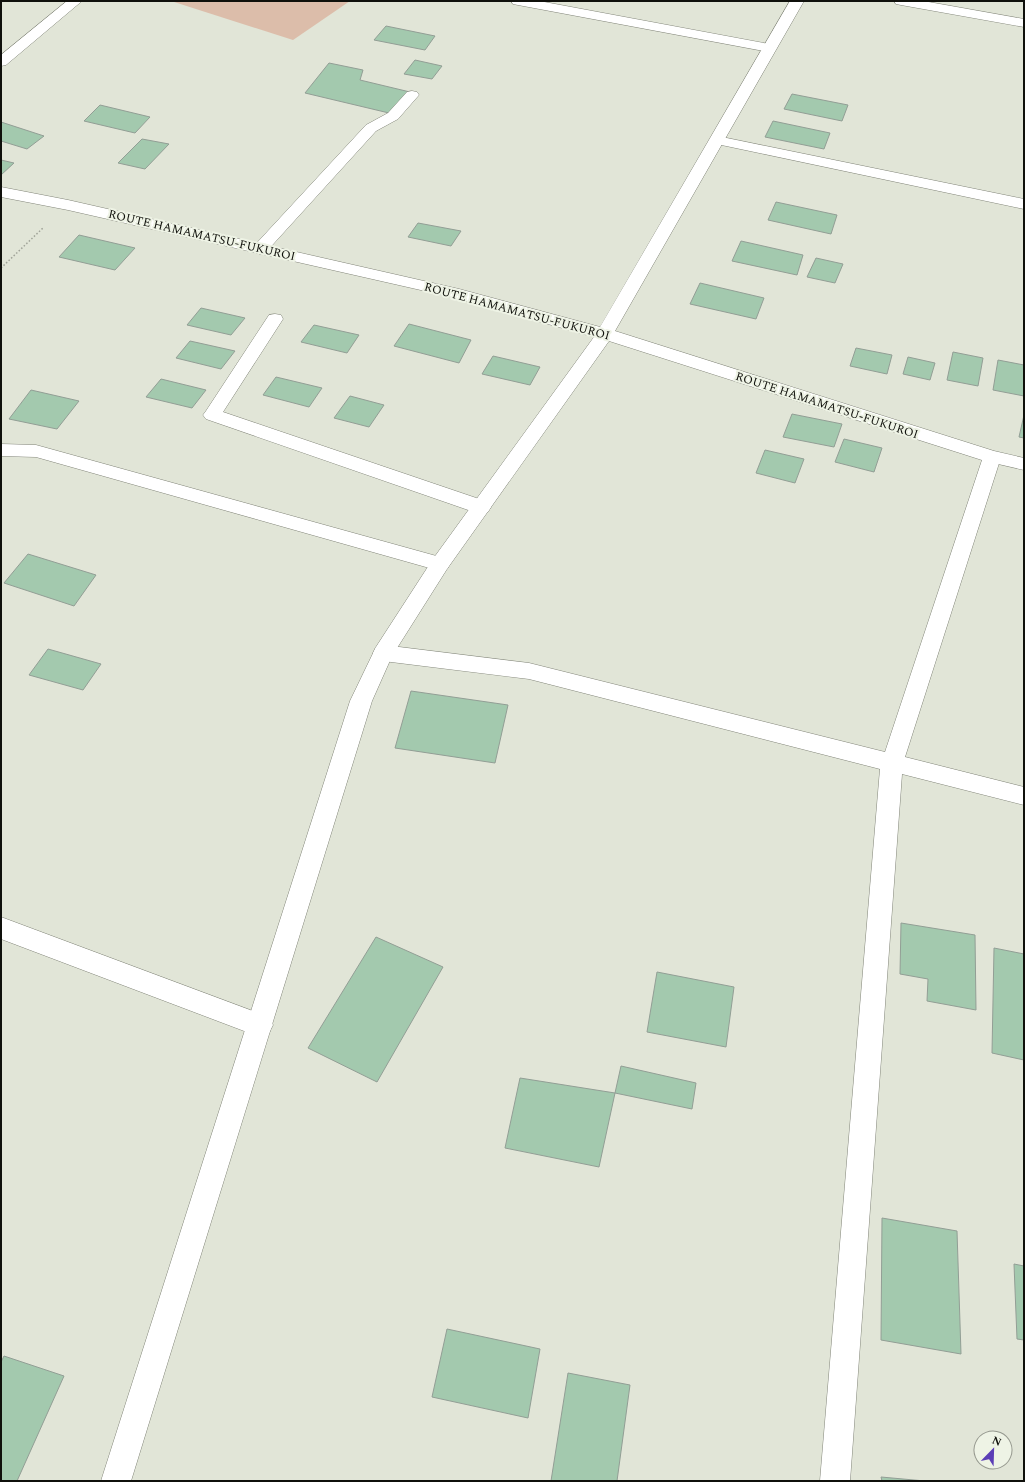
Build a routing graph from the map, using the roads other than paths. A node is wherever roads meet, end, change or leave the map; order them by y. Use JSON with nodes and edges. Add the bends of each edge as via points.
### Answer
{"nodes":[{"id":1,"x":75,"y":1,"type":"edge"},
{"id":2,"x":518,"y":1,"type":"edge"},
{"id":3,"x":797,"y":1,"type":"edge"},
{"id":4,"x":901,"y":1,"type":"edge"},
{"id":5,"x":1024,"y":23,"type":"edge"},
{"id":6,"x":769,"y":48,"type":"junction"},
{"id":7,"x":1,"y":62,"type":"edge"},
{"id":8,"x":412,"y":95,"type":"dead end"},
{"id":9,"x":717,"y":140,"type":"junction"},
{"id":10,"x":1,"y":192,"type":"edge"},
{"id":11,"x":1024,"y":204,"type":"edge"},
{"id":12,"x":260,"y":249,"type":"junction"},
{"id":13,"x":275,"y":319,"type":"dead end"},
{"id":14,"x":605,"y":334,"type":"junction"},
{"id":15,"x":1,"y":450,"type":"edge"},
{"id":16,"x":992,"y":457,"type":"junction"},
{"id":17,"x":1024,"y":464,"type":"edge"},
{"id":18,"x":481,"y":507,"type":"junction"},
{"id":19,"x":440,"y":564,"type":"junction"},
{"id":20,"x":383,"y":653,"type":"junction"},
{"id":21,"x":892,"y":763,"type":"junction"},
{"id":22,"x":1024,"y":796,"type":"edge"},
{"id":23,"x":1,"y":928,"type":"edge"},
{"id":24,"x":260,"y":1025,"type":"junction"},
{"id":25,"x":116,"y":1481,"type":"edge"},
{"id":26,"x":835,"y":1481,"type":"edge"}],
"edges":[{"from":1,"to":7,"type":"street"},
{"from":2,"to":6,"type":"street"},
{"from":3,"to":6,"type":"street"},
{"from":4,"to":5,"type":"street"},
{"from":6,"to":9,"type":"street"},
{"from":8,"to":12,"type":"street","via":[[393,116],[371,128]]},
{"from":9,"to":11,"type":"street"},
{"from":9,"to":14,"type":"street"},
{"from":10,"to":12,"type":"street","name":"ROUTE HAMAMATSU-FUKUROI"},
{"from":12,"to":14,"type":"street","name":"ROUTE HAMAMATSU-FUKUROI","via":[[459,294]]},
{"from":13,"to":18,"type":"street","via":[[212,415]]},
{"from":14,"to":16,"type":"street","name":"ROUTE HAMAMATSU-FUKUROI"},
{"from":14,"to":18,"type":"street"},
{"from":15,"to":19,"type":"street","via":[[36,451]]},
{"from":16,"to":17,"type":"street","name":"ROUTE HAMAMATSU-FUKUROI"},
{"from":16,"to":21,"type":"street"},
{"from":18,"to":19,"type":"street"},
{"from":19,"to":20,"type":"street"},
{"from":20,"to":21,"type":"street","via":[[529,671]]},
{"from":20,"to":24,"type":"street","via":[[361,701]]},
{"from":21,"to":22,"type":"street"},
{"from":21,"to":26,"type":"street"},
{"from":23,"to":24,"type":"street"},
{"from":24,"to":25,"type":"street"}]}
